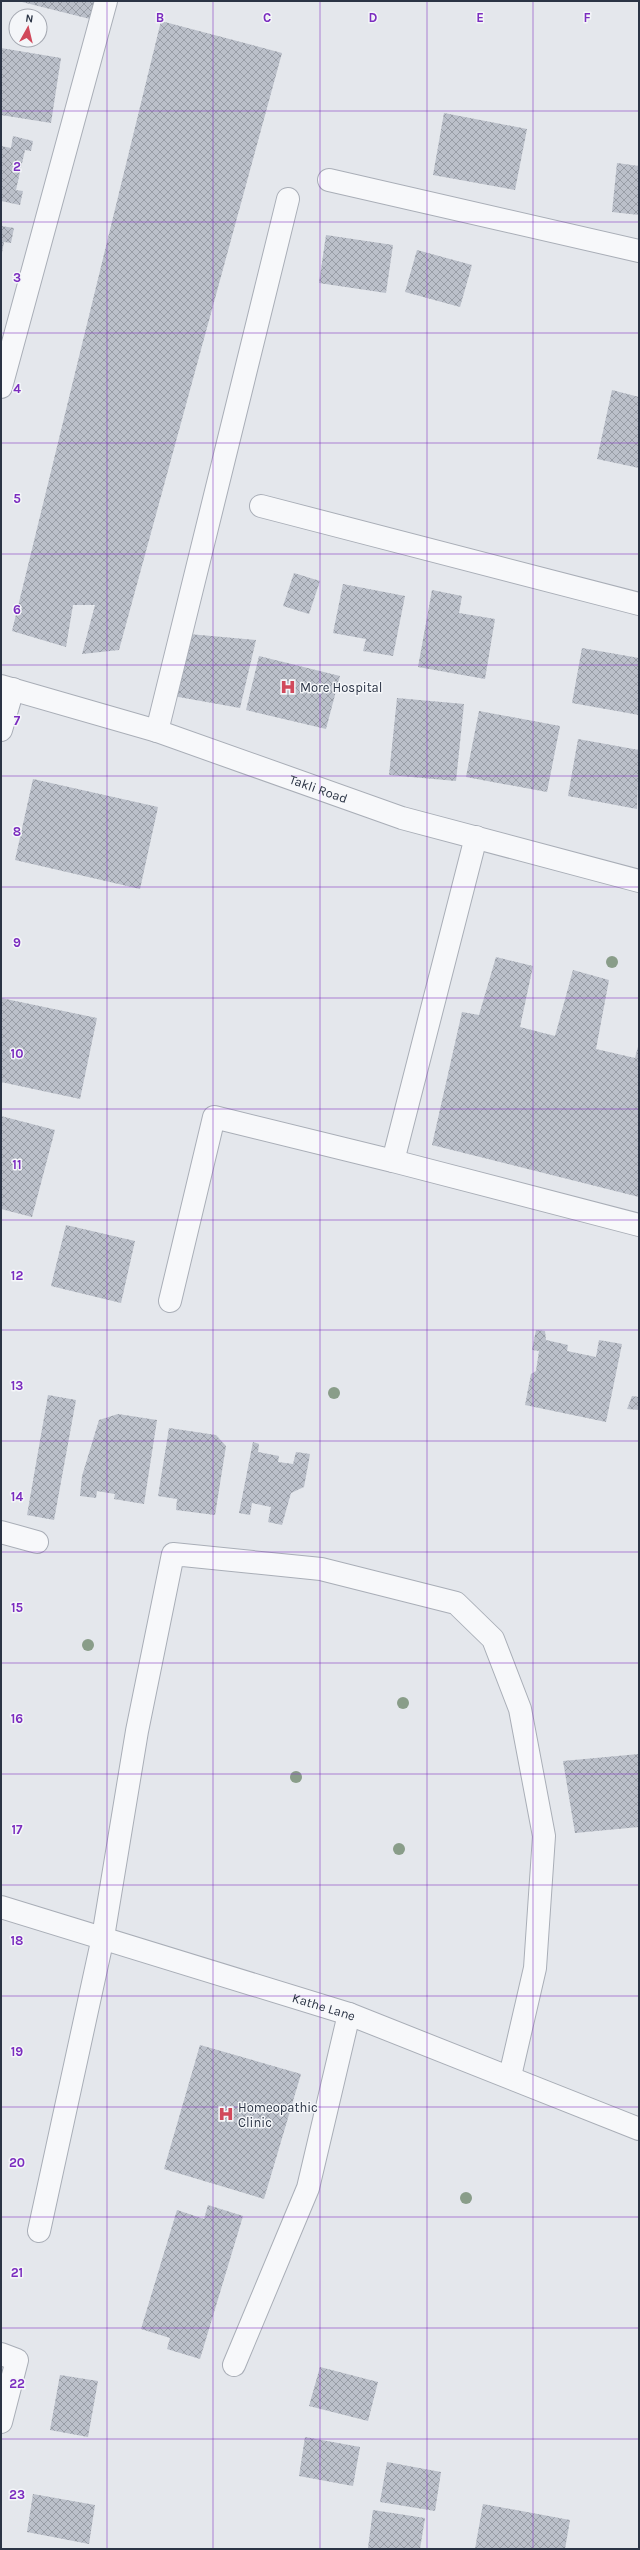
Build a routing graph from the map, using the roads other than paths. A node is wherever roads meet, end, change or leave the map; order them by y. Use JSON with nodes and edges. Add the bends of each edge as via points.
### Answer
{"nodes":[{"id":1,"x":106,"y":1,"type":"edge"},
{"id":2,"x":329,"y":180,"type":"dead end"},
{"id":3,"x":288,"y":199,"type":"dead end"},
{"id":4,"x":639,"y":251,"type":"edge"},
{"id":5,"x":1,"y":387,"type":"edge"},
{"id":6,"x":261,"y":506,"type":"dead end"},
{"id":7,"x":639,"y":604,"type":"edge"},
{"id":8,"x":7,"y":688,"type":"edge"},
{"id":9,"x":1,"y":730,"type":"edge"},
{"id":10,"x":157,"y":731,"type":"junction"},
{"id":11,"x":476,"y":838,"type":"junction"},
{"id":12,"x":639,"y":881,"type":"edge"},
{"id":13,"x":393,"y":1160,"type":"junction"},
{"id":14,"x":639,"y":1225,"type":"edge"},
{"id":15,"x":170,"y":1301,"type":"dead end"},
{"id":16,"x":1,"y":1532,"type":"edge"},
{"id":17,"x":37,"y":1542,"type":"dead end"},
{"id":18,"x":1,"y":1907,"type":"edge"},
{"id":19,"x":103,"y":1937,"type":"junction"},
{"id":20,"x":349,"y":2014,"type":"junction"},
{"id":21,"x":510,"y":2076,"type":"junction"},
{"id":22,"x":639,"y":2129,"type":"edge"},
{"id":23,"x":39,"y":2231,"type":"dead end"},
{"id":24,"x":1,"y":2354,"type":"edge"},
{"id":25,"x":234,"y":2365,"type":"dead end"},
{"id":26,"x":1,"y":2422,"type":"edge"}],
"edges":[{"from":1,"to":5,"type":"street"},
{"from":2,"to":4,"type":"street"},
{"from":3,"to":10,"type":"street"},
{"from":6,"to":7,"type":"street"},
{"from":8,"to":9,"type":"street"},
{"from":8,"to":10,"type":"street","name":"Takli Road"},
{"from":10,"to":11,"type":"street","name":"Takli Road","via":[[402,818]]},
{"from":11,"to":12,"type":"street","name":"Takli Road"},
{"from":11,"to":13,"type":"street"},
{"from":13,"to":14,"type":"street"},
{"from":13,"to":15,"type":"street","via":[[214,1117]]},
{"from":16,"to":17,"type":"street"},
{"from":18,"to":19,"type":"street","name":"Kathe Lane"},
{"from":19,"to":20,"type":"street","name":"Kathe Lane"},
{"from":19,"to":21,"type":"street","via":[[137,1731],[173,1554],[321,1569],[456,1603],[493,1639],[520,1709],[544,1836],[535,1968]]},
{"from":19,"to":23,"type":"street"},
{"from":20,"to":21,"type":"street","name":"Kathe Lane"},
{"from":20,"to":25,"type":"street","via":[[308,2188]]},
{"from":21,"to":22,"type":"street","name":"Kathe Lane"},
{"from":24,"to":26,"type":"street","via":[[17,2360]]}]}
